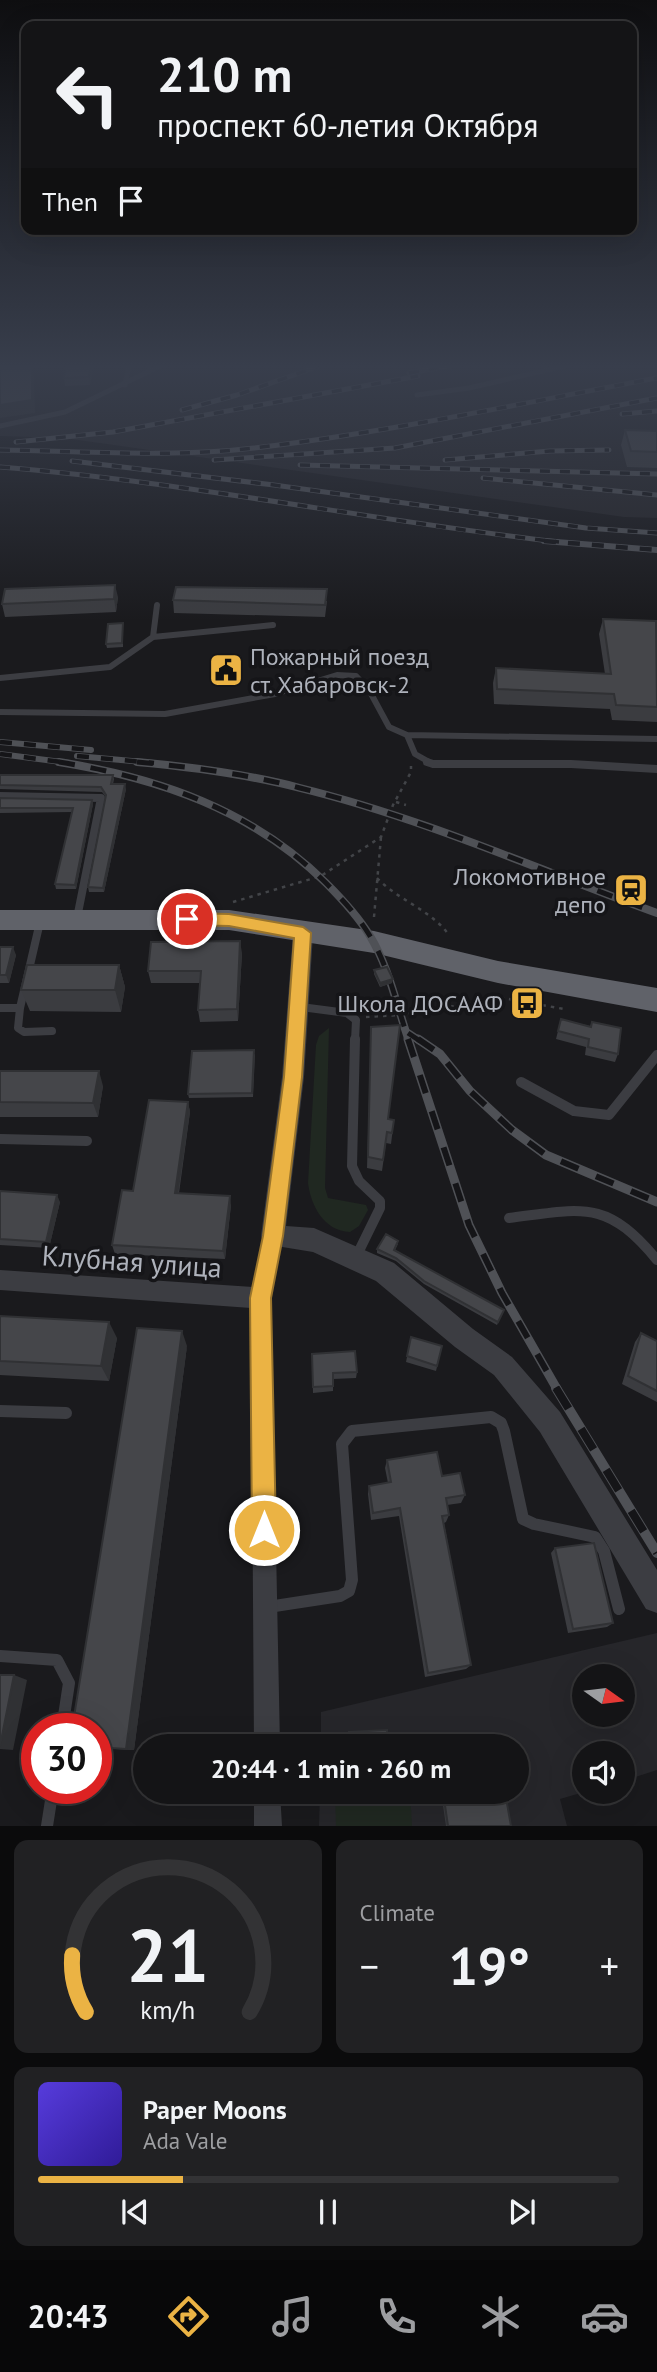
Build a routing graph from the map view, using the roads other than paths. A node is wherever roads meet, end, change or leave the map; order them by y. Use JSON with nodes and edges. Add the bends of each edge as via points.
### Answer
{"nodes":[{"id":1,"x":157,"y":605,"type":"dead end"},
{"id":2,"x":273,"y":625,"type":"dead end"},
{"id":3,"x":153,"y":636,"type":"junction"},
{"id":4,"x":0,"y":678,"type":"edge"},
{"id":5,"x":0,"y":712,"type":"edge"},
{"id":6,"x":407,"y":735,"type":"junction"},
{"id":7,"x":657,"y":739,"type":"edge"},
{"id":8,"x":657,"y":769,"type":"edge"},
{"id":9,"x":0,"y":796,"type":"edge"},
{"id":10,"x":41,"y":919,"type":"junction"},
{"id":11,"x":76,"y":919,"type":"junction"},
{"id":12,"x":0,"y":920,"type":"edge"},
{"id":13,"x":303,"y":933,"type":"junction"},
{"id":14,"x":657,"y":1000,"type":"edge"},
{"id":15,"x":298,"y":1006,"type":"junction"},
{"id":16,"x":0,"y":1008,"type":"edge"},
{"id":17,"x":20,"y":1008,"type":"junction"},
{"id":18,"x":52,"y":1031,"type":"dead end"},
{"id":19,"x":657,"y":1055,"type":"edge"},
{"id":20,"x":521,"y":1082,"type":"dead end"},
{"id":21,"x":0,"y":1139,"type":"edge"},
{"id":22,"x":87,"y":1141,"type":"dead end"},
{"id":23,"x":509,"y":1218,"type":"dead end"},
{"id":24,"x":273,"y":1236,"type":"junction"},
{"id":25,"x":356,"y":1257,"type":"junction"},
{"id":26,"x":657,"y":1260,"type":"edge"},
{"id":27,"x":0,"y":1280,"type":"edge"},
{"id":28,"x":261,"y":1298,"type":"junction"},
{"id":29,"x":0,"y":1411,"type":"edge"},
{"id":30,"x":66,"y":1413,"type":"dead end"},
{"id":31,"x":657,"y":1598,"type":"edge"},
{"id":32,"x":265,"y":1607,"type":"junction"},
{"id":33,"x":619,"y":1609,"type":"dead end"},
{"id":34,"x":0,"y":1656,"type":"edge"},
{"id":35,"x":64,"y":1713,"type":"edge"},
{"id":36,"x":267,"y":1734,"type":"edge"},
{"id":37,"x":50,"y":1804,"type":"edge"},
{"id":38,"x":267,"y":1804,"type":"edge"},
{"id":39,"x":47,"y":1826,"type":"edge"},
{"id":40,"x":268,"y":1826,"type":"edge"}],
"edges":[{"from":1,"to":3,"type":"lane"},
{"from":2,"to":3,"type":"lane"},
{"from":3,"to":4,"type":"lane","via":[[110,667]]},
{"from":5,"to":6,"type":"lane","via":[[165,713],[275,694],[337,675],[356,676],[389,727]]},
{"from":6,"to":7,"type":"lane"},
{"from":6,"to":8,"type":"lane","via":[[409,749],[417,759],[433,764]]},
{"from":9,"to":11,"type":"lane","via":[[101,798]]},
{"from":10,"to":11,"type":"highway"},
{"from":10,"to":12,"type":"highway"},
{"from":10,"to":17,"type":"lane"},
{"from":11,"to":13,"type":"highway","via":[[229,920]]},
{"from":13,"to":14,"type":"highway","via":[[374,942],[498,972]]},
{"from":13,"to":15,"type":"street"},
{"from":15,"to":24,"type":"street"},
{"from":15,"to":25,"type":"lane","via":[[347,1013],[356,1020],[352,1166],[359,1181],[380,1201]]},
{"from":16,"to":17,"type":"lane"},
{"from":17,"to":18,"type":"lane","via":[[18,1028]]},
{"from":19,"to":20,"type":"lane","via":[[609,1115],[578,1115]]},
{"from":21,"to":22,"type":"lane"},
{"from":23,"to":26,"type":"lane","via":[[587,1209],[607,1214],[623,1221]]},
{"from":24,"to":25,"type":"street","via":[[314,1240]]},
{"from":24,"to":28,"type":"street"},
{"from":25,"to":31,"type":"street","via":[[385,1272],[503,1366],[550,1422]]},
{"from":27,"to":28,"type":"street","name":"Клубная улица"},
{"from":28,"to":32,"type":"street"},
{"from":29,"to":30,"type":"lane"},
{"from":32,"to":33,"type":"lane","via":[[349,1591],[352,1580],[342,1444],[352,1431],[491,1417],[501,1423],[523,1518],[595,1537],[604,1550]]},
{"from":32,"to":36,"type":"street"},
{"from":34,"to":35,"type":"lane","via":[[57,1660],[69,1683]]},
{"from":37,"to":39,"type":"lane"},
{"from":38,"to":40,"type":"street"}]}
